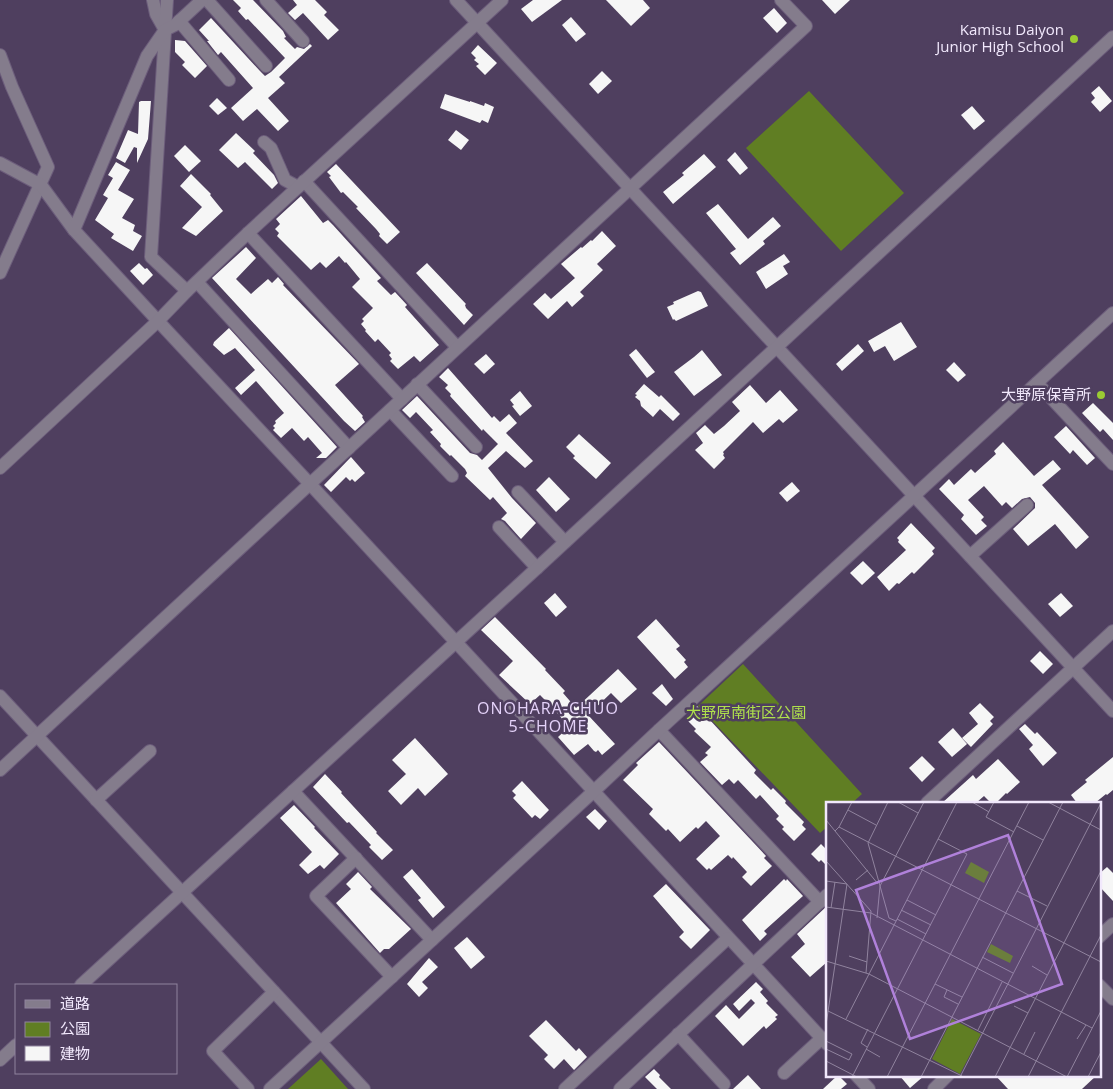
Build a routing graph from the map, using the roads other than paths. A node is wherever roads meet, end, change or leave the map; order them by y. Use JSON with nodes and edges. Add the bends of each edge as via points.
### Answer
{"nodes":[{"id":1,"x":154,"y":0,"type":"edge"},
{"id":2,"x":167,"y":0,"type":"edge"},
{"id":3,"x":202,"y":0,"type":"edge"},
{"id":4,"x":206,"y":0,"type":"edge"},
{"id":5,"x":266,"y":0,"type":"edge"},
{"id":6,"x":456,"y":0,"type":"edge"},
{"id":7,"x":502,"y":0,"type":"edge"},
{"id":8,"x":781,"y":0,"type":"edge"},
{"id":9,"x":179,"y":21,"type":"junction"},
{"id":10,"x":477,"y":23,"type":"junction"},
{"id":11,"x":165,"y":30,"type":"junction"},
{"id":12,"x":1113,"y":37,"type":"edge"},
{"id":13,"x":303,"y":41,"type":"dead end"},
{"id":14,"x":0,"y":55,"type":"edge"},
{"id":15,"x":266,"y":66,"type":"dead end"},
{"id":16,"x":229,"y":80,"type":"dead end"},
{"id":17,"x":264,"y":142,"type":"dead end"},
{"id":18,"x":0,"y":163,"type":"edge"},
{"id":19,"x":301,"y":184,"type":"junction"},
{"id":20,"x":41,"y":185,"type":"junction"},
{"id":21,"x":630,"y":189,"type":"junction"},
{"id":22,"x":74,"y":230,"type":"junction"},
{"id":23,"x":248,"y":233,"type":"junction"},
{"id":24,"x":0,"y":273,"type":"edge"},
{"id":25,"x":197,"y":282,"type":"junction"},
{"id":26,"x":186,"y":291,"type":"junction"},
{"id":27,"x":1113,"y":313,"type":"edge"},
{"id":28,"x":158,"y":322,"type":"junction"},
{"id":29,"x":777,"y":346,"type":"junction"},
{"id":30,"x":457,"y":347,"type":"junction"},
{"id":31,"x":1037,"y":383,"type":"junction"},
{"id":32,"x":417,"y":384,"type":"junction"},
{"id":33,"x":402,"y":398,"type":"junction"},
{"id":34,"x":390,"y":410,"type":"junction"},
{"id":35,"x":476,"y":447,"type":"dead end"},
{"id":36,"x":349,"y":448,"type":"junction"},
{"id":37,"x":1113,"y":464,"type":"edge"},
{"id":38,"x":0,"y":468,"type":"edge"},
{"id":39,"x":452,"y":476,"type":"dead end"},
{"id":40,"x":310,"y":484,"type":"junction"},
{"id":41,"x":518,"y":492,"type":"dead end"},
{"id":42,"x":914,"y":496,"type":"junction"},
{"id":43,"x":1027,"y":506,"type":"dead end"},
{"id":44,"x":499,"y":527,"type":"dead end"},
{"id":45,"x":566,"y":542,"type":"junction"},
{"id":46,"x":970,"y":556,"type":"junction"},
{"id":47,"x":537,"y":568,"type":"junction"},
{"id":48,"x":1113,"y":631,"type":"edge"},
{"id":49,"x":455,"y":643,"type":"junction"},
{"id":50,"x":1073,"y":668,"type":"junction"},
{"id":51,"x":0,"y":696,"type":"edge"},
{"id":52,"x":1113,"y":711,"type":"edge"},
{"id":53,"x":659,"y":730,"type":"junction"},
{"id":54,"x":37,"y":736,"type":"junction"},
{"id":55,"x":150,"y":751,"type":"dead end"},
{"id":56,"x":0,"y":770,"type":"edge"},
{"id":57,"x":293,"y":791,"type":"junction"},
{"id":58,"x":594,"y":791,"type":"junction"},
{"id":59,"x":96,"y":800,"type":"junction"},
{"id":60,"x":928,"y":802,"type":"edge"},
{"id":61,"x":356,"y":858,"type":"junction"},
{"id":62,"x":182,"y":892,"type":"junction"},
{"id":63,"x":823,"y":899,"type":"edge"},
{"id":64,"x":1113,"y":924,"type":"edge"},
{"id":65,"x":1100,"y":935,"type":"edge"},
{"id":66,"x":728,"y":938,"type":"junction"},
{"id":67,"x":432,"y":940,"type":"junction"},
{"id":68,"x":753,"y":965,"type":"junction"},
{"id":69,"x":392,"y":977,"type":"junction"},
{"id":70,"x":82,"y":984,"type":"edge"},
{"id":71,"x":1100,"y":986,"type":"edge"},
{"id":72,"x":274,"y":992,"type":"junction"},
{"id":73,"x":1113,"y":999,"type":"edge"},
{"id":74,"x":678,"y":1034,"type":"junction"},
{"id":75,"x":824,"y":1041,"type":"edge"},
{"id":76,"x":320,"y":1043,"type":"junction"},
{"id":77,"x":15,"y":1045,"type":"edge"},
{"id":78,"x":0,"y":1060,"type":"edge"},
{"id":79,"x":784,"y":1073,"type":"dead end"},
{"id":80,"x":857,"y":1076,"type":"edge"},
{"id":81,"x":947,"y":1076,"type":"edge"},
{"id":82,"x":724,"y":1084,"type":"dead end"},
{"id":83,"x":248,"y":1089,"type":"edge"},
{"id":84,"x":270,"y":1089,"type":"edge"},
{"id":85,"x":364,"y":1089,"type":"edge"},
{"id":86,"x":565,"y":1089,"type":"edge"},
{"id":87,"x":620,"y":1089,"type":"edge"},
{"id":88,"x":869,"y":1089,"type":"edge"},
{"id":89,"x":934,"y":1089,"type":"edge"}],
"edges":[{"from":1,"to":11,"type":"street","via":[[156,14]]},
{"from":2,"to":11,"type":"street"},
{"from":3,"to":9,"type":"street"},
{"from":4,"to":15,"type":"street"},
{"from":5,"to":13,"type":"street"},
{"from":6,"to":10,"type":"street"},
{"from":7,"to":10,"type":"street"},
{"from":8,"to":21,"type":"street","via":[[806,26]]},
{"from":9,"to":11,"type":"street"},
{"from":9,"to":16,"type":"street"},
{"from":10,"to":19,"type":"street"},
{"from":10,"to":21,"type":"street"},
{"from":11,"to":22,"type":"street","via":[[147,56]]},
{"from":11,"to":26,"type":"street","via":[[151,256]]},
{"from":12,"to":29,"type":"street"},
{"from":14,"to":20,"type":"street","via":[[48,166]]},
{"from":17,"to":19,"type":"street","via":[[271,148],[285,180]]},
{"from":18,"to":20,"type":"street"},
{"from":19,"to":23,"type":"street"},
{"from":19,"to":30,"type":"street"},
{"from":20,"to":22,"type":"street"},
{"from":20,"to":24,"type":"street"},
{"from":21,"to":29,"type":"street"},
{"from":21,"to":30,"type":"street"},
{"from":22,"to":28,"type":"street"},
{"from":23,"to":25,"type":"street"},
{"from":23,"to":33,"type":"street"},
{"from":25,"to":26,"type":"street"},
{"from":25,"to":36,"type":"street"},
{"from":26,"to":28,"type":"street"},
{"from":27,"to":31,"type":"street"},
{"from":28,"to":38,"type":"street"},
{"from":28,"to":40,"type":"street"},
{"from":29,"to":42,"type":"street"},
{"from":29,"to":45,"type":"street"},
{"from":30,"to":32,"type":"street"},
{"from":31,"to":37,"type":"street"},
{"from":31,"to":42,"type":"street"},
{"from":32,"to":33,"type":"street"},
{"from":32,"to":35,"type":"street"},
{"from":33,"to":34,"type":"street"},
{"from":34,"to":36,"type":"street"},
{"from":34,"to":39,"type":"street"},
{"from":36,"to":40,"type":"street"},
{"from":40,"to":49,"type":"street"},
{"from":40,"to":54,"type":"street"},
{"from":41,"to":45,"type":"street"},
{"from":42,"to":46,"type":"street"},
{"from":42,"to":53,"type":"street"},
{"from":43,"to":46,"type":"street"},
{"from":44,"to":47,"type":"street"},
{"from":45,"to":47,"type":"street"},
{"from":46,"to":50,"type":"street"},
{"from":47,"to":49,"type":"street"},
{"from":48,"to":50,"type":"street"},
{"from":49,"to":57,"type":"street"},
{"from":49,"to":58,"type":"street"},
{"from":50,"to":52,"type":"street"},
{"from":50,"to":60,"type":"street"},
{"from":51,"to":54,"type":"street"},
{"from":53,"to":58,"type":"street"},
{"from":53,"to":63,"type":"street"},
{"from":54,"to":56,"type":"street"},
{"from":54,"to":59,"type":"street"},
{"from":55,"to":59,"type":"street"},
{"from":57,"to":61,"type":"street"},
{"from":57,"to":62,"type":"street"},
{"from":58,"to":66,"type":"street"},
{"from":58,"to":67,"type":"street"},
{"from":59,"to":62,"type":"street"},
{"from":61,"to":67,"type":"street"},
{"from":61,"to":69,"type":"street","via":[[316,896]]},
{"from":62,"to":70,"type":"street"},
{"from":62,"to":72,"type":"street"},
{"from":63,"to":68,"type":"street"},
{"from":64,"to":65,"type":"street"},
{"from":66,"to":68,"type":"street"},
{"from":66,"to":86,"type":"street"},
{"from":67,"to":69,"type":"street"},
{"from":68,"to":74,"type":"street"},
{"from":68,"to":75,"type":"street"},
{"from":69,"to":76,"type":"street"},
{"from":71,"to":73,"type":"street"},
{"from":72,"to":76,"type":"street"},
{"from":72,"to":83,"type":"street","via":[[212,1051]]},
{"from":74,"to":82,"type":"street"},
{"from":74,"to":87,"type":"street"},
{"from":75,"to":79,"type":"street"},
{"from":76,"to":84,"type":"street"},
{"from":76,"to":85,"type":"street"},
{"from":77,"to":78,"type":"street"},
{"from":80,"to":88,"type":"street"},
{"from":81,"to":89,"type":"street"}]}
